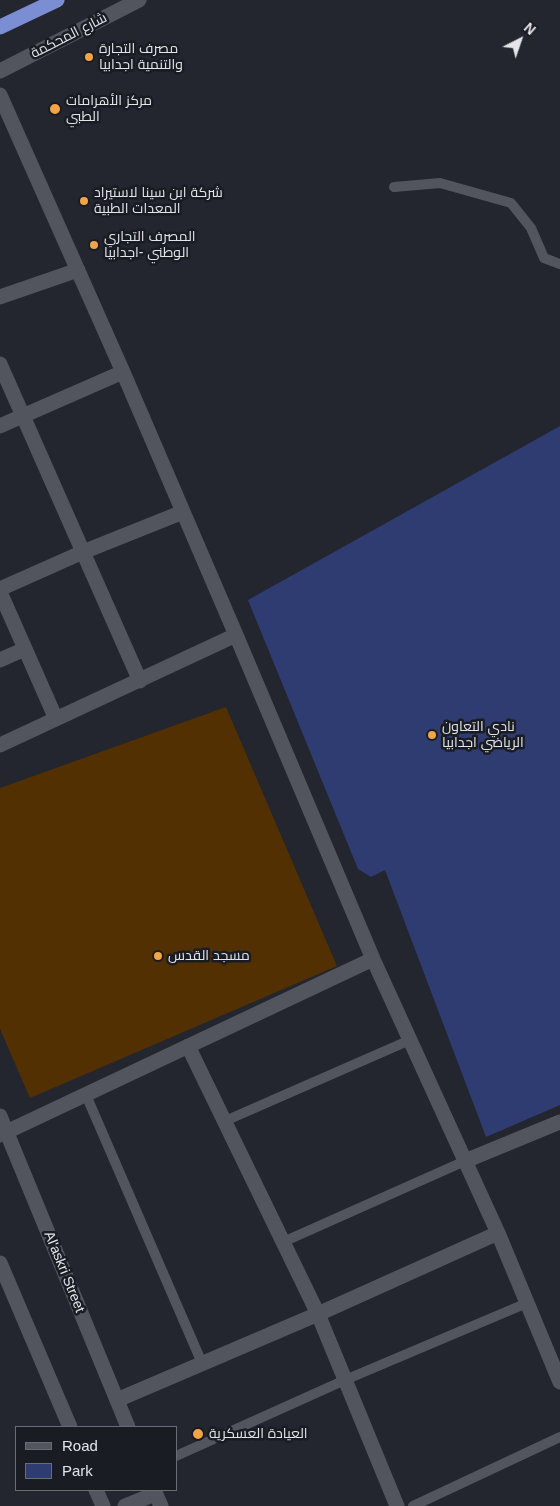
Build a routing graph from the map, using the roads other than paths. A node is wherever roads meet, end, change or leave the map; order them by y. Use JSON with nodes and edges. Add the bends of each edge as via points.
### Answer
{"nodes":[{"id":1,"x":57,"y":0,"type":"edge"},
{"id":2,"x":139,"y":0,"type":"edge"},
{"id":3,"x":0,"y":27,"type":"edge"},
{"id":4,"x":0,"y":71,"type":"edge"},
{"id":5,"x":0,"y":95,"type":"edge"},
{"id":6,"x":394,"y":187,"type":"dead end"},
{"id":7,"x":560,"y":264,"type":"edge"},
{"id":8,"x":78,"y":270,"type":"junction"},
{"id":9,"x":0,"y":297,"type":"edge"},
{"id":10,"x":0,"y":364,"type":"edge"},
{"id":11,"x":123,"y":372,"type":"junction"},
{"id":12,"x":22,"y":417,"type":"junction"},
{"id":13,"x":0,"y":426,"type":"edge"},
{"id":14,"x":183,"y":512,"type":"junction"},
{"id":15,"x":83,"y":552,"type":"junction"},
{"id":16,"x":0,"y":591,"type":"edge"},
{"id":17,"x":236,"y":634,"type":"junction"},
{"id":18,"x":25,"y":649,"type":"junction"},
{"id":19,"x":0,"y":660,"type":"edge"},
{"id":20,"x":140,"y":681,"type":"junction"},
{"id":21,"x":56,"y":719,"type":"junction"},
{"id":22,"x":0,"y":745,"type":"edge"},
{"id":23,"x":373,"y":959,"type":"junction"},
{"id":24,"x":410,"y":1040,"type":"junction"},
{"id":25,"x":188,"y":1046,"type":"junction"},
{"id":26,"x":86,"y":1095,"type":"junction"},
{"id":27,"x":0,"y":1116,"type":"edge"},
{"id":28,"x":225,"y":1121,"type":"junction"},
{"id":29,"x":560,"y":1122,"type":"edge"},
{"id":30,"x":4,"y":1134,"type":"edge"},
{"id":31,"x":465,"y":1161,"type":"junction"},
{"id":32,"x":498,"y":1233,"type":"junction"},
{"id":33,"x":283,"y":1242,"type":"junction"},
{"id":34,"x":0,"y":1263,"type":"edge"},
{"id":35,"x":528,"y":1303,"type":"junction"},
{"id":36,"x":318,"y":1314,"type":"junction"},
{"id":37,"x":202,"y":1364,"type":"junction"},
{"id":38,"x":346,"y":1380,"type":"junction"},
{"id":39,"x":560,"y":1382,"type":"edge"},
{"id":40,"x":117,"y":1400,"type":"junction"},
{"id":41,"x":70,"y":1426,"type":"edge"},
{"id":42,"x":128,"y":1426,"type":"edge"},
{"id":43,"x":560,"y":1437,"type":"edge"},
{"id":44,"x":178,"y":1455,"type":"edge"},
{"id":45,"x":96,"y":1491,"type":"edge"},
{"id":46,"x":157,"y":1496,"type":"edge"},
{"id":47,"x":103,"y":1506,"type":"edge"},
{"id":48,"x":125,"y":1506,"type":"edge"},
{"id":49,"x":397,"y":1506,"type":"edge"},
{"id":50,"x":413,"y":1506,"type":"edge"}],
"edges":[{"from":1,"to":3,"type":"highway"},
{"from":2,"to":4,"type":"street","name":"شارع المحكمة"},
{"from":5,"to":8,"type":"street"},
{"from":6,"to":7,"type":"lane","via":[[440,182],[511,203],[530,228],[544,258]]},
{"from":8,"to":9,"type":"street"},
{"from":8,"to":11,"type":"street"},
{"from":10,"to":12,"type":"street"},
{"from":11,"to":12,"type":"street"},
{"from":11,"to":14,"type":"street"},
{"from":12,"to":13,"type":"street"},
{"from":12,"to":15,"type":"street"},
{"from":14,"to":15,"type":"street"},
{"from":14,"to":17,"type":"street"},
{"from":15,"to":16,"type":"street"},
{"from":15,"to":20,"type":"street"},
{"from":16,"to":18,"type":"street"},
{"from":17,"to":20,"type":"street"},
{"from":17,"to":23,"type":"street"},
{"from":18,"to":19,"type":"street"},
{"from":18,"to":21,"type":"street"},
{"from":20,"to":21,"type":"street"},
{"from":21,"to":22,"type":"street"},
{"from":23,"to":24,"type":"street"},
{"from":23,"to":25,"type":"street"},
{"from":24,"to":28,"type":"lane"},
{"from":24,"to":31,"type":"street"},
{"from":25,"to":26,"type":"street"},
{"from":25,"to":28,"type":"street"},
{"from":26,"to":30,"type":"street"},
{"from":26,"to":37,"type":"lane"},
{"from":27,"to":30,"type":"street","name":"Al'askri Street"},
{"from":28,"to":33,"type":"street"},
{"from":29,"to":31,"type":"street"},
{"from":30,"to":40,"type":"street","name":"Al'askri Street"},
{"from":31,"to":32,"type":"street"},
{"from":31,"to":33,"type":"lane"},
{"from":32,"to":35,"type":"street"},
{"from":32,"to":36,"type":"street"},
{"from":33,"to":36,"type":"street"},
{"from":34,"to":41,"type":"street"},
{"from":35,"to":38,"type":"lane"},
{"from":35,"to":39,"type":"street"},
{"from":36,"to":37,"type":"street"},
{"from":36,"to":38,"type":"street"},
{"from":37,"to":40,"type":"street"},
{"from":38,"to":44,"type":"lane"},
{"from":38,"to":49,"type":"street"},
{"from":40,"to":42,"type":"street","name":"Al'askri Street"},
{"from":43,"to":50,"type":"lane"},
{"from":45,"to":47,"type":"street"},
{"from":46,"to":48,"type":"street"}]}
